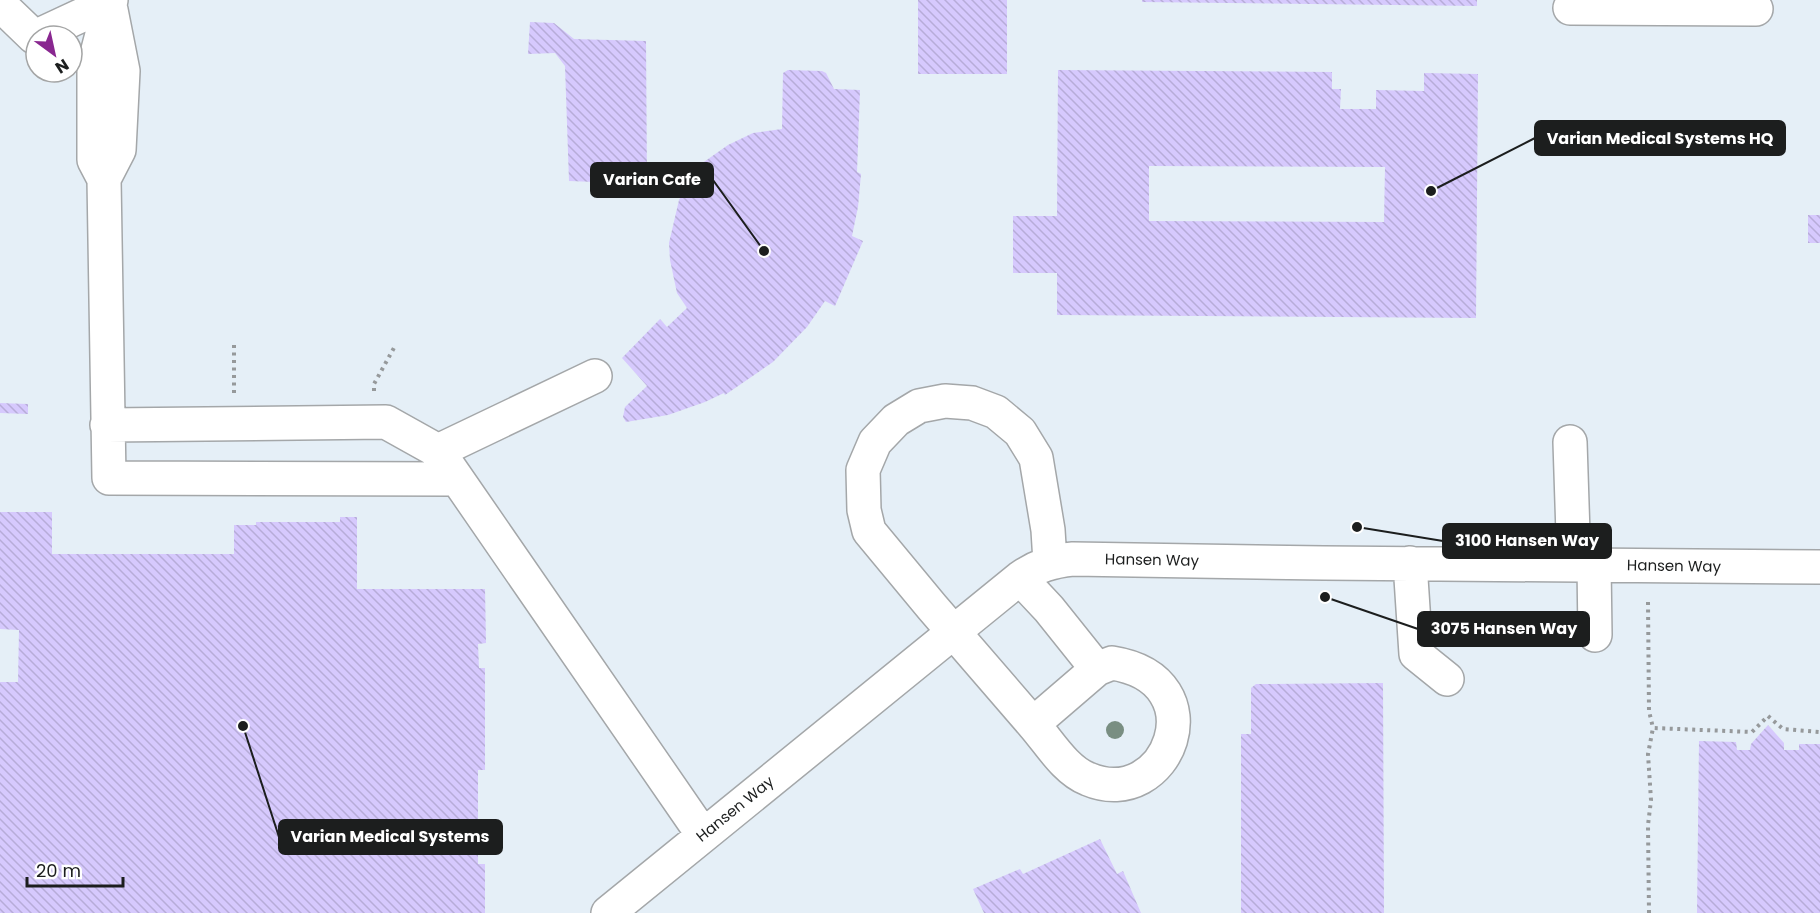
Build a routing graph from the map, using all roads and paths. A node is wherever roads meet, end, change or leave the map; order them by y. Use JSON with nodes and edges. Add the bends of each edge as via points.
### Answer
{"nodes":[{"id":1,"x":110,"y":1,"type":"edge"},
{"id":2,"x":1570,"y":8,"type":"dead end"},
{"id":3,"x":1756,"y":9,"type":"dead end"},
{"id":4,"x":7,"y":11,"type":"dead end"},
{"id":5,"x":61,"y":24,"type":"edge"},
{"id":6,"x":24,"y":27,"type":"edge"},
{"id":7,"x":234,"y":343,"type":"dead end"},
{"id":8,"x":395,"y":346,"type":"dead end"},
{"id":9,"x":595,"y":376,"type":"dead end"},
{"id":10,"x":234,"y":399,"type":"dead end"},
{"id":11,"x":374,"y":401,"type":"dead end"},
{"id":12,"x":107,"y":425,"type":"junction"},
{"id":13,"x":1570,"y":442,"type":"dead end"},
{"id":14,"x":438,"y":451,"type":"junction"},
{"id":15,"x":457,"y":479,"type":"junction"},
{"id":16,"x":1050,"y":562,"type":"junction"},
{"id":17,"x":1410,"y":563,"type":"junction"},
{"id":18,"x":1584,"y":565,"type":"junction"},
{"id":19,"x":1820,"y":567,"type":"edge"},
{"id":20,"x":1020,"y":578,"type":"junction"},
{"id":21,"x":1648,"y":602,"type":"dead end"},
{"id":22,"x":954,"y":632,"type":"junction"},
{"id":23,"x":1594,"y":635,"type":"dead end"},
{"id":24,"x":1097,"y":669,"type":"junction"},
{"id":25,"x":1447,"y":679,"type":"dead end"},
{"id":26,"x":1033,"y":724,"type":"junction"},
{"id":27,"x":1653,"y":728,"type":"junction"},
{"id":28,"x":1820,"y":732,"type":"edge"},
{"id":29,"x":703,"y":835,"type":"junction"},
{"id":30,"x":608,"y":913,"type":"edge"},
{"id":31,"x":1649,"y":913,"type":"edge"}],
"edges":[{"from":1,"to":5,"type":"street"},
{"from":1,"to":12,"type":"street","via":[[94,65],[94,160],[104,179]]},
{"from":2,"to":3,"type":"street"},
{"from":4,"to":6,"type":"street"},
{"from":7,"to":10,"type":"path"},
{"from":8,"to":11,"type":"path","via":[[374,384]]},
{"from":9,"to":14,"type":"street"},
{"from":12,"to":14,"type":"street","via":[[386,422]]},
{"from":12,"to":15,"type":"street","via":[[109,478]]},
{"from":13,"to":18,"type":"street"},
{"from":14,"to":15,"type":"street"},
{"from":15,"to":29,"type":"street"},
{"from":16,"to":17,"type":"street","name":"Hansen Way","via":[[1073,559]]},
{"from":16,"to":20,"type":"street","name":"Hansen Way"},
{"from":16,"to":22,"type":"street","via":[[1036,458],[1020,432],[996,412],[972,403],[945,401],[919,406],[896,420],[875,442],[863,470],[864,510],[870,531]]},
{"from":17,"to":18,"type":"street","name":"Hansen Way"},
{"from":17,"to":25,"type":"street","via":[[1416,654]]},
{"from":18,"to":19,"type":"street","name":"Hansen Way"},
{"from":18,"to":23,"type":"street"},
{"from":20,"to":22,"type":"street","name":"Hansen Way"},
{"from":20,"to":24,"type":"street"},
{"from":21,"to":27,"type":"path","via":[[1649,711]]},
{"from":22,"to":26,"type":"street"},
{"from":22,"to":29,"type":"street","name":"Hansen Way"},
{"from":24,"to":26,"type":"street"},
{"from":24,"to":26,"type":"street","via":[[1112,663],[1132,666],[1163,689],[1172,708],[1174,727],[1169,746],[1159,763],[1144,776],[1125,784],[1086,779],[1070,768]]},
{"from":27,"to":28,"type":"path","via":[[1752,732],[1768,716],[1783,729]]},
{"from":27,"to":31,"type":"path","via":[[1648,754]]},
{"from":29,"to":30,"type":"street","name":"Hansen Way"}]}
